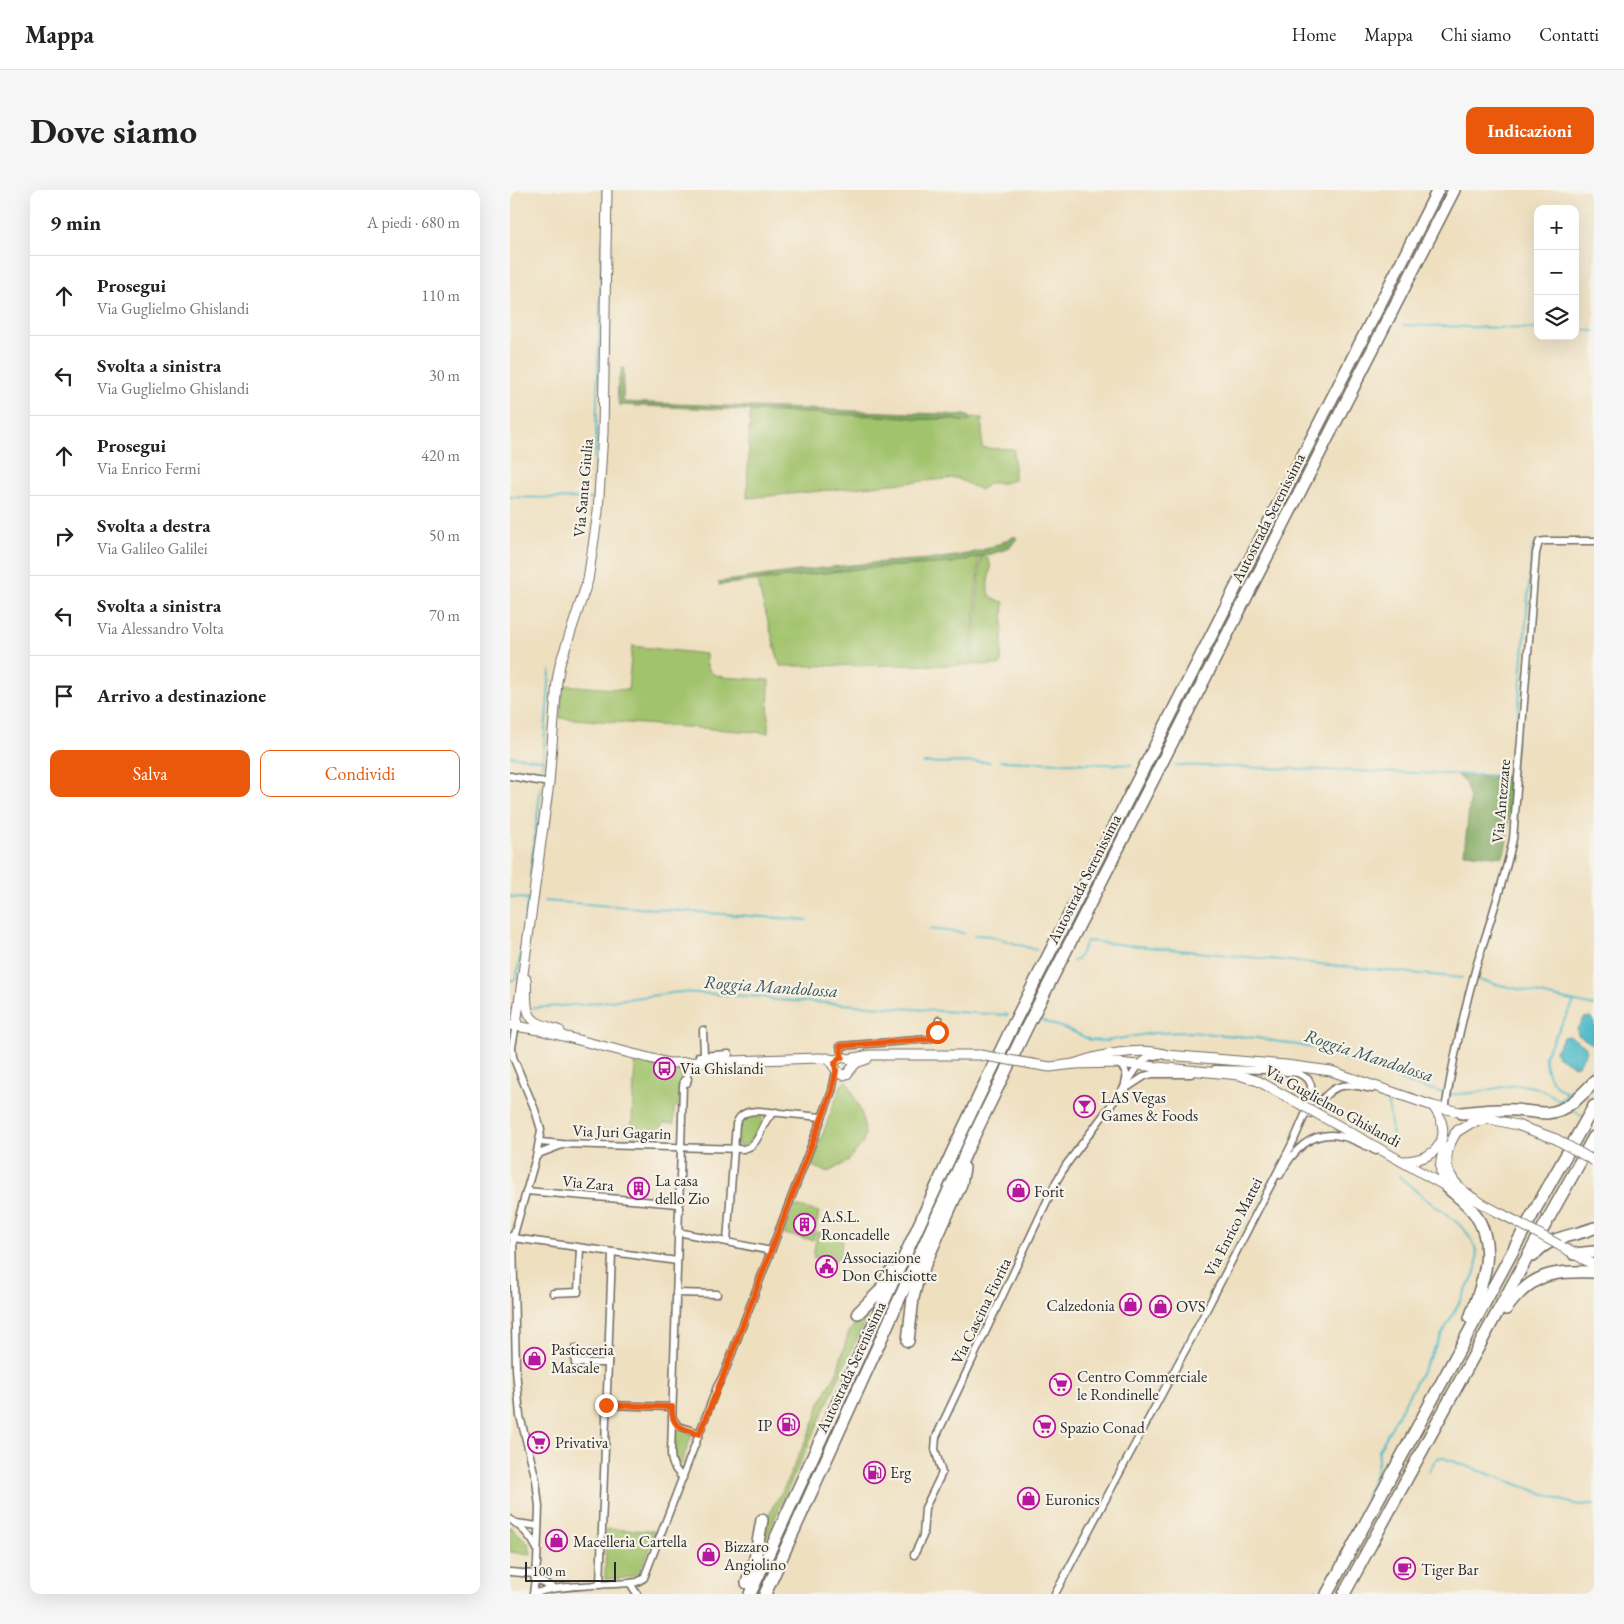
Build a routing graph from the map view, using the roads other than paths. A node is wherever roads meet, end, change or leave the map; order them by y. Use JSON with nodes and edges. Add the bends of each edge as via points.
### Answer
{"nodes":[{"id":1,"x":608,"y":190,"type":"edge"},
{"id":2,"x":1438,"y":190,"type":"edge"},
{"id":3,"x":1454,"y":190,"type":"edge"},
{"id":4,"x":1594,"y":541,"type":"edge"},
{"id":5,"x":510,"y":776,"type":"edge"},
{"id":6,"x":549,"y":783,"type":"junction"},
{"id":7,"x":524,"y":969,"type":"junction"},
{"id":8,"x":940,"y":1020,"type":"dead end"},
{"id":9,"x":513,"y":1025,"type":"edge"},
{"id":10,"x":703,"y":1030,"type":"dead end"},
{"id":11,"x":569,"y":1038,"type":"junction"},
{"id":12,"x":729,"y":1054,"type":"dead end"},
{"id":13,"x":1168,"y":1055,"type":"junction"},
{"id":14,"x":1149,"y":1057,"type":"junction"},
{"id":15,"x":699,"y":1060,"type":"junction"},
{"id":16,"x":512,"y":1061,"type":"edge"},
{"id":17,"x":840,"y":1064,"type":"junction"},
{"id":18,"x":1074,"y":1064,"type":"junction"},
{"id":19,"x":1117,"y":1064,"type":"junction"},
{"id":20,"x":1138,"y":1066,"type":"junction"},
{"id":21,"x":1150,"y":1067,"type":"junction"},
{"id":22,"x":1192,"y":1070,"type":"junction"},
{"id":23,"x":1228,"y":1074,"type":"junction"},
{"id":24,"x":1594,"y":1082,"type":"edge"},
{"id":25,"x":1120,"y":1093,"type":"junction"},
{"id":26,"x":1405,"y":1096,"type":"junction"},
{"id":27,"x":1446,"y":1104,"type":"junction"},
{"id":28,"x":1432,"y":1106,"type":"junction"},
{"id":29,"x":759,"y":1111,"type":"junction"},
{"id":30,"x":776,"y":1112,"type":"junction"},
{"id":31,"x":1462,"y":1113,"type":"junction"},
{"id":32,"x":1589,"y":1114,"type":"edge"},
{"id":33,"x":821,"y":1117,"type":"junction"},
{"id":34,"x":1497,"y":1120,"type":"junction"},
{"id":35,"x":765,"y":1121,"type":"junction"},
{"id":36,"x":1458,"y":1130,"type":"junction"},
{"id":37,"x":1594,"y":1137,"type":"edge"},
{"id":38,"x":1294,"y":1140,"type":"junction"},
{"id":39,"x":540,"y":1142,"type":"junction"},
{"id":40,"x":562,"y":1144,"type":"junction"},
{"id":41,"x":956,"y":1144,"type":"junction"},
{"id":42,"x":682,"y":1148,"type":"junction"},
{"id":43,"x":968,"y":1148,"type":"junction"},
{"id":44,"x":734,"y":1149,"type":"junction"},
{"id":45,"x":536,"y":1157,"type":"junction"},
{"id":46,"x":1397,"y":1159,"type":"junction"},
{"id":47,"x":1594,"y":1162,"type":"edge"},
{"id":48,"x":1447,"y":1187,"type":"junction"},
{"id":49,"x":526,"y":1191,"type":"junction"},
{"id":50,"x":1478,"y":1201,"type":"junction"},
{"id":51,"x":678,"y":1204,"type":"junction"},
{"id":52,"x":1594,"y":1228,"type":"edge"},
{"id":53,"x":678,"y":1232,"type":"junction"},
{"id":54,"x":511,"y":1237,"type":"edge"},
{"id":55,"x":727,"y":1241,"type":"junction"},
{"id":56,"x":580,"y":1248,"type":"junction"},
{"id":57,"x":771,"y":1251,"type":"junction"},
{"id":58,"x":612,"y":1252,"type":"junction"},
{"id":59,"x":1594,"y":1252,"type":"edge"},
{"id":60,"x":1574,"y":1254,"type":"junction"},
{"id":61,"x":677,"y":1261,"type":"junction"},
{"id":62,"x":1594,"y":1265,"type":"edge"},
{"id":63,"x":1594,"y":1272,"type":"edge"},
{"id":64,"x":1515,"y":1280,"type":"junction"},
{"id":65,"x":553,"y":1293,"type":"dead end"},
{"id":66,"x":676,"y":1293,"type":"junction"},
{"id":67,"x":717,"y":1294,"type":"dead end"},
{"id":68,"x":858,"y":1313,"type":"dead end"},
{"id":69,"x":1196,"y":1330,"type":"junction"},
{"id":70,"x":908,"y":1341,"type":"dead end"},
{"id":71,"x":575,"y":1348,"type":"dead end"},
{"id":72,"x":1455,"y":1358,"type":"junction"},
{"id":73,"x":608,"y":1363,"type":"junction"},
{"id":74,"x":1469,"y":1365,"type":"junction"},
{"id":75,"x":606,"y":1405,"type":"junction"},
{"id":76,"x":672,"y":1407,"type":"junction"},
{"id":77,"x":672,"y":1416,"type":"junction"},
{"id":78,"x":678,"y":1426,"type":"junction"},
{"id":79,"x":671,"y":1433,"type":"junction"},
{"id":80,"x":699,"y":1434,"type":"junction"},
{"id":81,"x":683,"y":1478,"type":"junction"},
{"id":82,"x":762,"y":1520,"type":"dead end"},
{"id":83,"x":512,"y":1521,"type":"edge"},
{"id":84,"x":538,"y":1526,"type":"junction"},
{"id":85,"x":523,"y":1529,"type":"junction"},
{"id":86,"x":538,"y":1534,"type":"junction"},
{"id":87,"x":537,"y":1550,"type":"junction"},
{"id":88,"x":914,"y":1556,"type":"dead end"},
{"id":89,"x":510,"y":1572,"type":"edge"},
{"id":90,"x":535,"y":1576,"type":"junction"},
{"id":91,"x":630,"y":1583,"type":"junction"},
{"id":92,"x":600,"y":1585,"type":"junction"},
{"id":93,"x":555,"y":1588,"type":"junction"},
{"id":94,"x":534,"y":1594,"type":"edge"},
{"id":95,"x":637,"y":1594,"type":"edge"},
{"id":96,"x":742,"y":1594,"type":"edge"},
{"id":97,"x":750,"y":1594,"type":"edge"},
{"id":98,"x":765,"y":1594,"type":"edge"},
{"id":99,"x":1054,"y":1594,"type":"edge"},
{"id":100,"x":1327,"y":1594,"type":"edge"},
{"id":101,"x":1344,"y":1594,"type":"edge"}],
"edges":[{"from":1,"to":6,"type":"street","name":"Via Santa Giulia","via":[[603,433],[598,512],[588,580],[560,664]]},
{"from":2,"to":41,"type":"highway","name":"Autostrada Serenissima","via":[[1135,784]]},
{"from":3,"to":43,"type":"highway","name":"Autostrada Serenissima","via":[[1027,1026]]},
{"from":4,"to":27,"type":"street","name":"Via Antezzate","via":[[1540,542],[1536,553],[1513,839],[1459,1033]]},
{"from":5,"to":6,"type":"street"},
{"from":6,"to":7,"type":"street","name":"Via Santa Giulia"},
{"from":7,"to":9,"type":"street","name":"Via Santa Giulia"},
{"from":7,"to":11,"type":"street","name":"Via Guglielmo Ghislandi","via":[[531,1017]]},
{"from":8,"to":17,"type":"street","via":[[935,1037],[930,1039],[840,1046]]},
{"from":9,"to":11,"type":"street","name":"Via Guglielmo Ghislandi"},
{"from":9,"to":16,"type":"street"},
{"from":10,"to":15,"type":"street"},
{"from":11,"to":15,"type":"street","name":"Via Guglielmo Ghislandi","via":[[657,1061]]},
{"from":12,"to":15,"type":"street","name":"Via Guglielmo Ghislandi"},
{"from":13,"to":14,"type":"street"},
{"from":13,"to":18,"type":"street","name":"Via Guglielmo Ghislandi","via":[[1130,1052]]},
{"from":13,"to":26,"type":"street","name":"Via Guglielmo Ghislandi","via":[[1314,1068]]},
{"from":14,"to":20,"type":"street"},
{"from":14,"to":21,"type":"street"},
{"from":15,"to":17,"type":"street","name":"Via Guglielmo Ghislandi","via":[[820,1058]]},
{"from":15,"to":42,"type":"street","via":[[687,1071],[688,1079],[684,1082]]},
{"from":16,"to":39,"type":"street","via":[[538,1118]]},
{"from":17,"to":18,"type":"street","name":"Via Guglielmo Ghislandi","bridge":true,"via":[[879,1056],[980,1055],[1050,1067]]},
{"from":17,"to":33,"type":"street"},
{"from":18,"to":19,"type":"street","name":"Via Guglielmo Ghislandi"},
{"from":19,"to":20,"type":"street","name":"Via Guglielmo Ghislandi"},
{"from":19,"to":25,"type":"street","via":[[1124,1067],[1126,1073],[1126,1082]]},
{"from":20,"to":21,"type":"street","name":"Via Guglielmo Ghislandi"},
{"from":20,"to":25,"type":"street"},
{"from":21,"to":22,"type":"street","name":"Via Guglielmo Ghislandi"},
{"from":22,"to":23,"type":"street","name":"Via Guglielmo Ghislandi"},
{"from":22,"to":38,"type":"street","via":[[1268,1070],[1303,1075],[1310,1085],[1311,1098]]},
{"from":23,"to":25,"type":"street","via":[[1152,1074]]},
{"from":23,"to":46,"type":"street","name":"Via Guglielmo Ghislandi","bridge":true,"via":[[1258,1081]]},
{"from":24,"to":31,"type":"highway","via":[[1567,1106],[1548,1113],[1515,1110]]},
{"from":25,"to":88,"type":"street","name":"Via Cascina Fiorita","via":[[1056,1182],[938,1432],[935,1449],[942,1473],[927,1502],[923,1536]]},
{"from":26,"to":28,"type":"street","name":"Via Guglielmo Ghislandi"},
{"from":26,"to":38,"type":"street","via":[[1357,1085],[1339,1086],[1320,1102]]},
{"from":27,"to":28,"type":"street","name":"Via Guglielmo Ghislandi"},
{"from":27,"to":31,"type":"street","name":"Via Guglielmo Ghislandi"},
{"from":28,"to":46,"type":"street","name":"Via Guglielmo Ghislandi","via":[[1442,1128],[1438,1146],[1426,1158]]},
{"from":29,"to":30,"type":"street"},
{"from":29,"to":35,"type":"street"},
{"from":29,"to":44,"type":"street","via":[[751,1111],[738,1118]]},
{"from":30,"to":33,"type":"street"},
{"from":30,"to":35,"type":"street"},
{"from":31,"to":34,"type":"street","name":"Via Guglielmo Ghislandi"},
{"from":32,"to":72,"type":"highway"},
{"from":33,"to":57,"type":"street"},
{"from":34,"to":36,"type":"street","name":"Via Guglielmo Ghislandi","via":[[1479,1120]]},
{"from":34,"to":47,"type":"street","name":"Via Guglielmo Ghislandi","bridge":true,"via":[[1556,1139]]},
{"from":35,"to":44,"type":"street","via":[[754,1145]]},
{"from":36,"to":48,"type":"street","via":[[1446,1144],[1441,1160],[1441,1175]]},
{"from":36,"to":50,"type":"street","name":"Via Guglielmo Ghislandi","via":[[1449,1147],[1450,1174],[1459,1188]]},
{"from":37,"to":64,"type":"highway"},
{"from":38,"to":69,"type":"street","name":"Via Enrico Mattei"},
{"from":39,"to":40,"type":"street","name":"Via Juri Gagarin"},
{"from":39,"to":45,"type":"street"},
{"from":40,"to":42,"type":"street","name":"Via Juri Gagarin"},
{"from":40,"to":45,"type":"street","name":"Via Juri Gagarin"},
{"from":41,"to":68,"type":"highway","via":[[934,1175],[880,1291]]},
{"from":41,"to":97,"type":"highway","name":"Autostrada Serenissima"},
{"from":42,"to":44,"type":"street","name":"Via Juri Gagarin"},
{"from":42,"to":51,"type":"street"},
{"from":43,"to":70,"type":"highway","via":[[961,1184],[917,1282]]},
{"from":43,"to":98,"type":"highway","name":"Autostrada Serenissima"},
{"from":44,"to":55,"type":"street"},
{"from":45,"to":49,"type":"street"},
{"from":46,"to":48,"type":"street","name":"Via Guglielmo Ghislandi"},
{"from":46,"to":69,"type":"street","via":[[1340,1136],[1315,1138],[1298,1148],[1281,1173]]},
{"from":48,"to":50,"type":"street","name":"Via Guglielmo Ghislandi"},
{"from":48,"to":72,"type":"highway","via":[[1475,1214],[1483,1229],[1487,1252],[1485,1276]]},
{"from":49,"to":51,"type":"street","name":"Via Zara"},
{"from":49,"to":54,"type":"street"},
{"from":50,"to":60,"type":"street","name":"Via Guglielmo Ghislandi","bridge":true},
{"from":51,"to":53,"type":"street"},
{"from":52,"to":64,"type":"highway","via":[[1547,1243],[1538,1249]]},
{"from":53,"to":55,"type":"street"},
{"from":53,"to":61,"type":"street"},
{"from":54,"to":56,"type":"street"},
{"from":54,"to":84,"type":"street","via":[[520,1416],[536,1480]]},
{"from":55,"to":57,"type":"street"},
{"from":56,"to":58,"type":"street"},
{"from":56,"to":65,"type":"street","via":[[578,1292]]},
{"from":57,"to":80,"type":"street"},
{"from":58,"to":61,"type":"street"},
{"from":58,"to":73,"type":"street"},
{"from":59,"to":60,"type":"highway"},
{"from":60,"to":62,"type":"street","name":"Via Guglielmo Ghislandi"},
{"from":61,"to":66,"type":"street"},
{"from":63,"to":74,"type":"highway","via":[[1562,1272],[1543,1276],[1528,1284],[1515,1296]]},
{"from":64,"to":74,"type":"highway"},
{"from":66,"to":67,"type":"street"},
{"from":66,"to":76,"type":"street"},
{"from":69,"to":99,"type":"street","name":"Via Enrico Mattei"},
{"from":71,"to":73,"type":"street","via":[[575,1363]]},
{"from":72,"to":100,"type":"highway"},
{"from":73,"to":75,"type":"street"},
{"from":74,"to":101,"type":"highway"},
{"from":75,"to":76,"type":"street"},
{"from":75,"to":92,"type":"street"},
{"from":76,"to":77,"type":"street"},
{"from":77,"to":78,"type":"street"},
{"from":77,"to":79,"type":"street"},
{"from":78,"to":79,"type":"street"},
{"from":78,"to":80,"type":"street"},
{"from":79,"to":81,"type":"street","via":[[671,1461]]},
{"from":80,"to":81,"type":"street"},
{"from":81,"to":91,"type":"street","via":[[644,1578]]},
{"from":82,"to":96,"type":"highway","via":[[755,1559]]},
{"from":83,"to":84,"type":"street"},
{"from":83,"to":85,"type":"street"},
{"from":84,"to":86,"type":"street"},
{"from":85,"to":86,"type":"street"},
{"from":85,"to":87,"type":"street"},
{"from":86,"to":87,"type":"street"},
{"from":87,"to":90,"type":"street"},
{"from":89,"to":90,"type":"street"},
{"from":90,"to":93,"type":"street"},
{"from":90,"to":94,"type":"street"},
{"from":91,"to":92,"type":"street"},
{"from":91,"to":95,"type":"street"},
{"from":92,"to":93,"type":"street"},
{"from":93,"to":94,"type":"street"}]}
